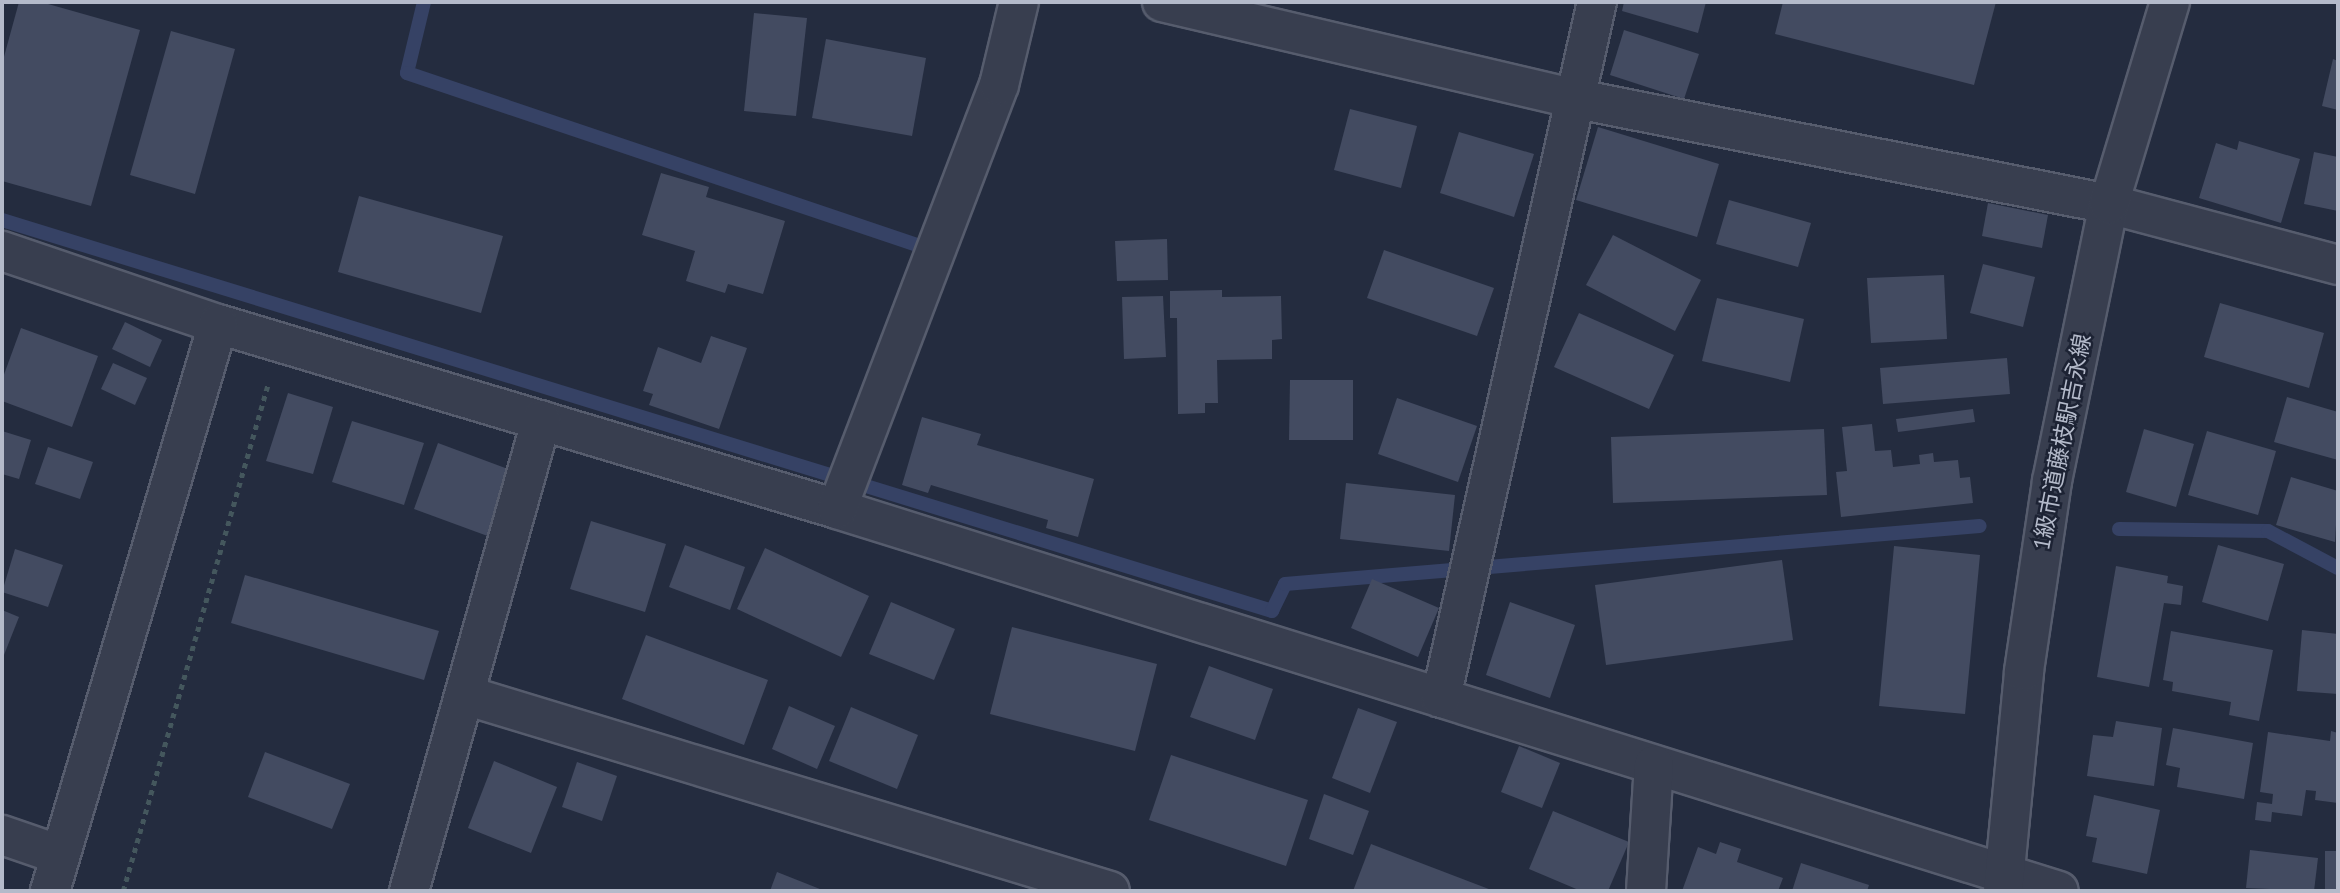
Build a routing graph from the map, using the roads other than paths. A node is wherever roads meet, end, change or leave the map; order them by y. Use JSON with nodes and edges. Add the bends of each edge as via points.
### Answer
{"nodes":[{"id":1,"x":1019,"y":2,"type":"edge"},
{"id":2,"x":1161,"y":2,"type":"edge"},
{"id":3,"x":1597,"y":2,"type":"edge"},
{"id":4,"x":2170,"y":2,"type":"edge"},
{"id":5,"x":1577,"y":99,"type":"junction"},
{"id":6,"x":2109,"y":204,"type":"junction"},
{"id":7,"x":2,"y":251,"type":"edge"},
{"id":8,"x":2338,"y":265,"type":"edge"},
{"id":9,"x":218,"y":324,"type":"junction"},
{"id":10,"x":541,"y":420,"type":"junction"},
{"id":11,"x":837,"y":509,"type":"junction"},
{"id":12,"x":465,"y":695,"type":"junction"},
{"id":13,"x":1441,"y":698,"type":"junction"},
{"id":14,"x":1654,"y":765,"type":"junction"},
{"id":15,"x":2,"y":835,"type":"edge"},
{"id":16,"x":60,"y":855,"type":"junction"},
{"id":17,"x":2003,"y":883,"type":"edge"},
{"id":18,"x":50,"y":891,"type":"edge"},
{"id":19,"x":409,"y":891,"type":"edge"},
{"id":20,"x":1110,"y":891,"type":"edge"},
{"id":21,"x":1646,"y":891,"type":"edge"},
{"id":22,"x":2059,"y":891,"type":"edge"}],
"edges":[{"from":1,"to":11,"type":"street","via":[[999,85]]},
{"from":2,"to":5,"type":"street"},
{"from":3,"to":5,"type":"street"},
{"from":4,"to":6,"type":"street","name":"1級市道藤枝駅吉永線"},
{"from":5,"to":6,"type":"street"},
{"from":5,"to":13,"type":"street"},
{"from":6,"to":8,"type":"street"},
{"from":6,"to":17,"type":"street","name":"1級市道藤枝駅吉永線","via":[[2048,505]]},
{"from":7,"to":9,"type":"street"},
{"from":9,"to":10,"type":"street"},
{"from":9,"to":16,"type":"street"},
{"from":10,"to":11,"type":"street"},
{"from":10,"to":12,"type":"street"},
{"from":11,"to":13,"type":"street"},
{"from":12,"to":19,"type":"street"},
{"from":12,"to":20,"type":"street"},
{"from":13,"to":14,"type":"street"},
{"from":14,"to":17,"type":"street"},
{"from":14,"to":21,"type":"street"},
{"from":15,"to":16,"type":"street"},
{"from":16,"to":18,"type":"street"},
{"from":17,"to":22,"type":"street"}]}
